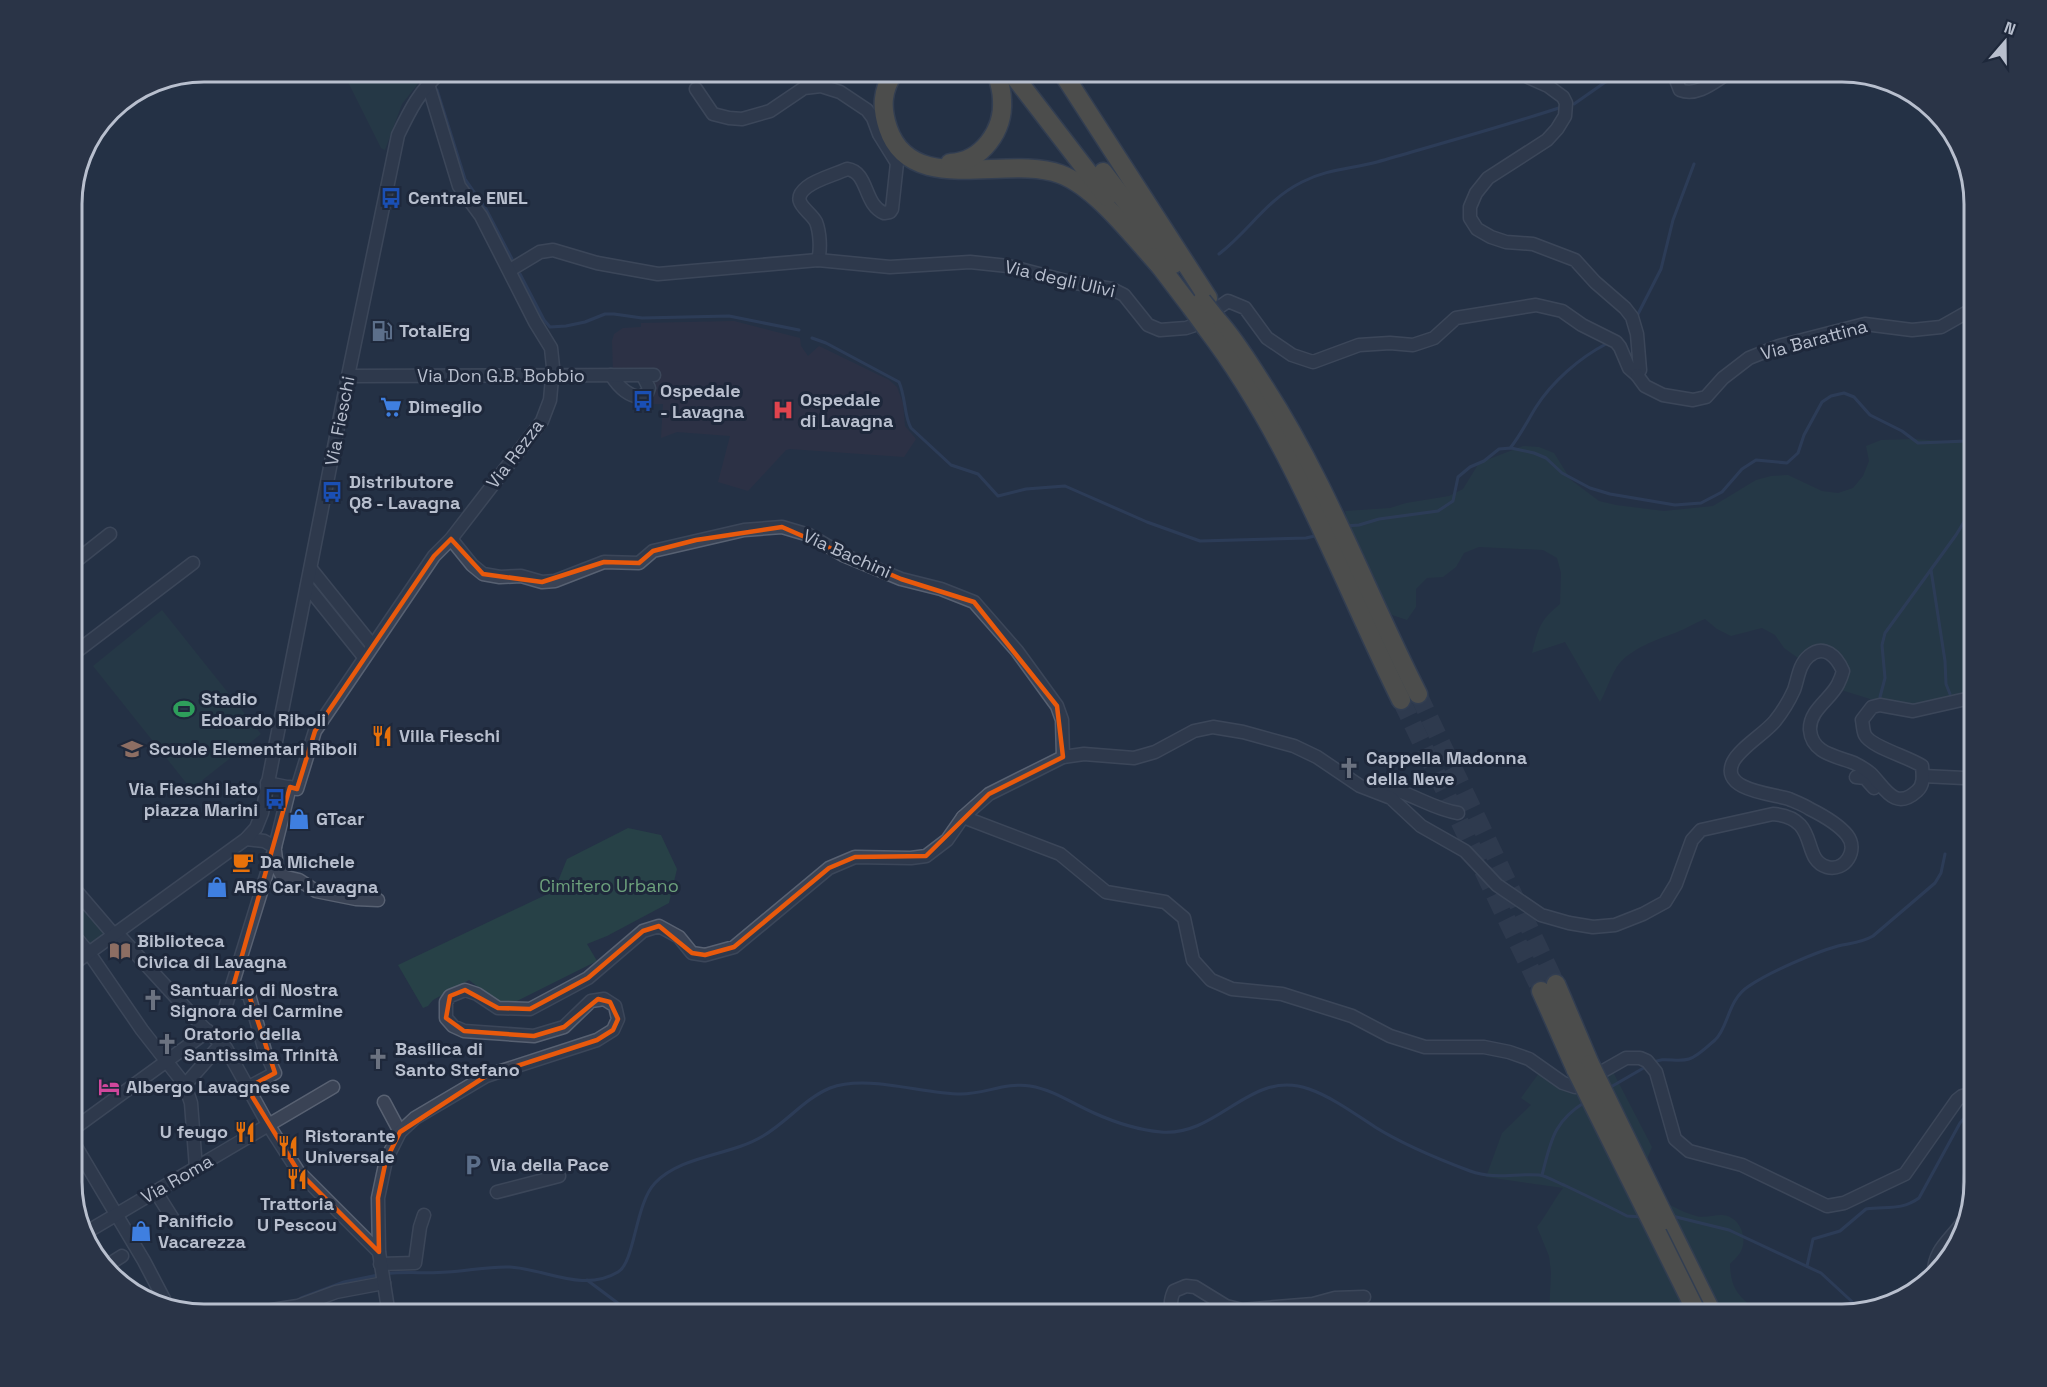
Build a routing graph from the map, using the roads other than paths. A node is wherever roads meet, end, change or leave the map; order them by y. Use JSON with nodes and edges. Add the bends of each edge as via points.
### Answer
{"nodes":[{"id":1,"x":889,"y":82,"type":"edge"},
{"id":2,"x":998,"y":82,"type":"edge"},
{"id":3,"x":1019,"y":82,"type":"edge"},
{"id":4,"x":1035,"y":82,"type":"edge"},
{"id":5,"x":1068,"y":82,"type":"edge"},
{"id":6,"x":1539,"y":82,"type":"edge"},
{"id":7,"x":1677,"y":82,"type":"edge"},
{"id":8,"x":1713,"y":82,"type":"edge"},
{"id":9,"x":428,"y":84,"type":"joint"},
{"id":10,"x":696,"y":89,"type":"dead end"},
{"id":11,"x":890,"y":136,"type":"junction"},
{"id":12,"x":818,"y":260,"type":"junction"},
{"id":13,"x":1160,"y":266,"type":"junction"},
{"id":14,"x":510,"y":270,"type":"junction"},
{"id":15,"x":1200,"y":302,"type":"junction"},
{"id":16,"x":1964,"y":314,"type":"edge"},
{"id":17,"x":611,"y":375,"type":"junction"},
{"id":18,"x":1636,"y":375,"type":"junction"},
{"id":19,"x":348,"y":376,"type":"junction"},
{"id":20,"x":552,"y":376,"type":"junction"},
{"id":21,"x":110,"y":534,"type":"dead end"},
{"id":22,"x":451,"y":539,"type":"junction"},
{"id":23,"x":83,"y":555,"type":"edge"},
{"id":24,"x":193,"y":563,"type":"dead end"},
{"id":25,"x":311,"y":569,"type":"junction"},
{"id":26,"x":307,"y":586,"type":"junction"},
{"id":27,"x":1379,"y":636,"type":"junction"},
{"id":28,"x":372,"y":645,"type":"junction"},
{"id":29,"x":83,"y":647,"type":"edge"},
{"id":30,"x":364,"y":657,"type":"junction"},
{"id":31,"x":1418,"y":694,"type":"tunnel mouth"},
{"id":32,"x":1964,"y":699,"type":"edge"},
{"id":33,"x":1401,"y":700,"type":"tunnel mouth"},
{"id":34,"x":1063,"y":758,"type":"junction"},
{"id":35,"x":1923,"y":776,"type":"junction"},
{"id":36,"x":1856,"y":777,"type":"dead end"},
{"id":37,"x":1964,"y":778,"type":"edge"},
{"id":38,"x":267,"y":783,"type":"junction"},
{"id":39,"x":1360,"y":786,"type":"junction"},
{"id":40,"x":290,"y":787,"type":"junction"},
{"id":41,"x":1885,"y":790,"type":"junction"},
{"id":42,"x":1458,"y":813,"type":"dead end"},
{"id":43,"x":963,"y":817,"type":"junction"},
{"id":44,"x":246,"y":839,"type":"junction"},
{"id":45,"x":275,"y":847,"type":"junction"},
{"id":46,"x":83,"y":898,"type":"edge"},
{"id":47,"x":378,"y":900,"type":"dead end"},
{"id":48,"x":116,"y":934,"type":"junction"},
{"id":49,"x":83,"y":947,"type":"edge"},
{"id":50,"x":88,"y":953,"type":"junction"},
{"id":51,"x":83,"y":957,"type":"edge"},
{"id":52,"x":233,"y":987,"type":"junction"},
{"id":53,"x":1548,"y":988,"type":"tunnel mouth"},
{"id":54,"x":226,"y":1005,"type":"dead end"},
{"id":55,"x":208,"y":1031,"type":"junction"},
{"id":56,"x":221,"y":1044,"type":"junction"},
{"id":57,"x":167,"y":1062,"type":"junction"},
{"id":58,"x":1583,"y":1067,"type":"junction"},
{"id":59,"x":185,"y":1085,"type":"junction"},
{"id":60,"x":333,"y":1087,"type":"dead end"},
{"id":61,"x":247,"y":1088,"type":"junction"},
{"id":62,"x":1964,"y":1096,"type":"edge"},
{"id":63,"x":384,"y":1102,"type":"dead end"},
{"id":64,"x":83,"y":1122,"type":"edge"},
{"id":65,"x":268,"y":1126,"type":"junction"},
{"id":66,"x":400,"y":1132,"type":"junction"},
{"id":67,"x":83,"y":1158,"type":"edge"},
{"id":68,"x":196,"y":1168,"type":"junction"},
{"id":69,"x":559,"y":1176,"type":"dead end"},
{"id":70,"x":156,"y":1192,"type":"junction"},
{"id":71,"x":496,"y":1192,"type":"dead end"},
{"id":72,"x":117,"y":1214,"type":"junction"},
{"id":73,"x":424,"y":1215,"type":"dead end"},
{"id":74,"x":173,"y":1220,"type":"dead end"},
{"id":75,"x":92,"y":1229,"type":"edge"},
{"id":76,"x":1953,"y":1234,"type":"edge"},
{"id":77,"x":122,"y":1256,"type":"dead end"},
{"id":78,"x":112,"y":1262,"type":"edge"},
{"id":79,"x":1935,"y":1262,"type":"edge"},
{"id":80,"x":382,"y":1269,"type":"junction"},
{"id":81,"x":163,"y":1297,"type":"edge"},
{"id":82,"x":1364,"y":1297,"type":"dead end"},
{"id":83,"x":303,"y":1304,"type":"edge"},
{"id":84,"x":387,"y":1304,"type":"edge"},
{"id":85,"x":1171,"y":1304,"type":"edge"},
{"id":86,"x":1223,"y":1304,"type":"edge"},
{"id":87,"x":1313,"y":1304,"type":"edge"},
{"id":88,"x":1693,"y":1304,"type":"edge"},
{"id":89,"x":1707,"y":1304,"type":"edge"}],
"edges":[{"from":1,"to":11,"type":"highway","via":[[883,93]]},
{"from":2,"to":11,"type":"highway","via":[[1001,117],[987,146],[971,157],[934,163],[915,156]]},
{"from":3,"to":13,"type":"highway"},
{"from":4,"to":15,"type":"highway"},
{"from":5,"to":15,"type":"highway"},
{"from":6,"to":18,"type":"street","via":[[1563,97],[1565,116],[1547,140],[1488,178],[1476,193],[1470,218],[1477,229],[1491,237],[1533,244],[1575,260],[1632,317],[1640,369]]},
{"from":7,"to":8,"type":"street","via":[[1680,90],[1688,93]]},
{"from":9,"to":14,"type":"street","name":"Via Rezza","via":[[459,186],[481,216]]},
{"from":9,"to":19,"type":"street","name":"Via Fieschi","via":[[412,105],[399,135]]},
{"from":10,"to":12,"type":"street","via":[[713,114],[729,118],[742,119],[770,111],[804,88],[821,86],[840,92],[873,118],[897,163],[892,209],[884,213],[873,207],[854,170],[808,186],[800,201],[816,223]]},
{"from":11,"to":13,"type":"highway","via":[[899,151],[934,169],[1041,169],[1079,183]]},
{"from":12,"to":14,"type":"street","name":"Via degli Ulivi","via":[[658,274],[553,250],[540,252]]},
{"from":12,"to":18,"type":"street","name":"Via degli Ulivi","via":[[890,267],[970,262],[1008,266],[1112,289],[1124,295],[1148,325],[1160,330],[1192,326],[1228,301],[1245,308],[1267,338],[1292,355],[1313,362],[1359,345],[1413,345],[1434,338],[1456,318],[1536,305],[1562,311],[1616,342]]},
{"from":13,"to":15,"type":"highway"},
{"from":14,"to":20,"type":"street","name":"Via Rezza","via":[[551,348]]},
{"from":15,"to":27,"type":"highway","bridge":true,"via":[[1282,414],[1318,481]]},
{"from":16,"to":18,"type":"street","name":"Via Barattina","via":[[1941,327],[1912,330],[1865,324],[1779,346],[1749,358],[1706,397],[1693,400],[1663,394],[1646,386]]},
{"from":17,"to":17,"type":"street","name":"Via Don G.B. Bobbio","via":[[648,375],[649,388],[644,396],[636,397],[621,388]]},
{"from":17,"to":20,"type":"street","name":"Via Don G.B. Bobbio"},
{"from":19,"to":20,"type":"street","name":"Via Don G.B. Bobbio"},
{"from":19,"to":25,"type":"street","name":"Via Fieschi"},
{"from":20,"to":22,"type":"street","name":"Via Rezza","via":[[550,400],[542,421]]},
{"from":21,"to":23,"type":"street"},
{"from":22,"to":28,"type":"street","name":"Via Rezza","via":[[434,556]]},
{"from":22,"to":34,"type":"street","name":"Via Bachini","via":[[483,574],[521,576],[542,582],[555,581],[604,562],[639,563],[653,550],[744,530],[782,527],[808,535],[843,555],[901,579],[974,602],[1017,651],[1057,706],[1062,720]]},
{"from":24,"to":29,"type":"street"},
{"from":25,"to":26,"type":"street","name":"Via Fieschi"},
{"from":25,"to":28,"type":"street"},
{"from":26,"to":30,"type":"street"},
{"from":26,"to":38,"type":"street","name":"Via Fieschi"},
{"from":27,"to":31,"type":"highway"},
{"from":27,"to":33,"type":"highway"},
{"from":28,"to":30,"type":"street","name":"Via Rezza"},
{"from":30,"to":40,"type":"street","name":"Via Rezza","via":[[315,731],[297,789]]},
{"from":32,"to":35,"type":"street","via":[[1913,711],[1880,705],[1872,707],[1862,720],[1865,736],[1922,766]]},
{"from":34,"to":39,"type":"street","via":[[1084,754],[1134,758],[1155,752],[1194,731],[1214,727],[1294,746]]},
{"from":34,"to":43,"type":"street","via":[[989,794]]},
{"from":35,"to":37,"type":"street"},
{"from":35,"to":41,"type":"street","via":[[1921,787],[1912,796],[1892,797]]},
{"from":36,"to":41,"type":"street","via":[[1865,778],[1873,788]]},
{"from":38,"to":40,"type":"street"},
{"from":38,"to":44,"type":"street","name":"Via Fieschi","via":[[262,813]]},
{"from":39,"to":41,"type":"street","via":[[1391,798],[1421,826],[1465,851],[1497,885],[1541,915],[1593,927],[1615,925],[1665,902],[1692,840],[1701,830],[1784,815],[1802,827],[1816,861],[1835,868],[1847,861],[1850,840],[1839,828],[1810,808],[1752,791],[1739,784],[1732,774],[1735,758],[1780,715],[1800,669],[1809,656],[1819,651],[1838,659],[1843,671],[1838,685],[1813,716],[1810,729],[1814,741],[1824,753],[1862,767]]},
{"from":39,"to":42,"type":"street","via":[[1388,787]]},
{"from":40,"to":45,"type":"street"},
{"from":43,"to":62,"type":"street","via":[[1060,854],[1106,892],[1165,902],[1184,918],[1193,960],[1211,980],[1232,989],[1282,994],[1352,1016],[1390,1036],[1425,1047],[1484,1047],[1509,1052],[1529,1059],[1575,1087],[1626,1058],[1647,1061],[1656,1072],[1675,1139],[1689,1151],[1742,1165],[1827,1206],[1844,1203],[1905,1174]]},
{"from":43,"to":66,"type":"street","via":[[947,840],[926,856],[855,857],[829,868],[734,947],[705,955],[692,953],[679,938],[659,926],[643,931],[588,978],[530,1009],[498,1008],[465,990],[450,996],[446,1018],[464,1031],[534,1036],[564,1027],[598,999],[610,1002],[618,1018],[613,1030],[597,1040],[486,1076],[415,1118]]},
{"from":44,"to":45,"type":"street"},
{"from":44,"to":48,"type":"street"},
{"from":45,"to":47,"type":"street","via":[[282,876],[299,880],[316,891]]},
{"from":45,"to":52,"type":"street"},
{"from":46,"to":48,"type":"street"},
{"from":48,"to":50,"type":"street"},
{"from":48,"to":55,"type":"street"},
{"from":49,"to":50,"type":"street"},
{"from":50,"to":51,"type":"street"},
{"from":50,"to":57,"type":"street"},
{"from":52,"to":54,"type":"street"},
{"from":52,"to":61,"type":"street","via":[[249,995],[275,1072]]},
{"from":53,"to":58,"type":"highway"},
{"from":55,"to":56,"type":"street"},
{"from":55,"to":57,"type":"street"},
{"from":56,"to":59,"type":"street"},
{"from":56,"to":61,"type":"street"},
{"from":57,"to":59,"type":"street"},
{"from":57,"to":64,"type":"street"},
{"from":58,"to":88,"type":"highway","bridge":true},
{"from":58,"to":89,"type":"highway","bridge":true},
{"from":59,"to":68,"type":"street","via":[[192,1103]]},
{"from":60,"to":65,"type":"street","name":"Via Roma"},
{"from":61,"to":65,"type":"street"},
{"from":63,"to":66,"type":"street"},
{"from":65,"to":68,"type":"street","name":"Via Roma"},
{"from":65,"to":80,"type":"street","via":[[298,1171]]},
{"from":66,"to":80,"type":"street","via":[[386,1160],[378,1198]]},
{"from":67,"to":72,"type":"street"},
{"from":68,"to":70,"type":"street","name":"Via Roma"},
{"from":69,"to":71,"type":"street"},
{"from":70,"to":72,"type":"street","name":"Via Roma"},
{"from":70,"to":74,"type":"street"},
{"from":72,"to":75,"type":"street","name":"Via Roma"},
{"from":72,"to":81,"type":"street"},
{"from":73,"to":80,"type":"street","via":[[415,1263]]},
{"from":76,"to":79,"type":"street"},
{"from":77,"to":78,"type":"street"},
{"from":80,"to":83,"type":"street"},
{"from":80,"to":84,"type":"street"},
{"from":82,"to":87,"type":"street"},
{"from":85,"to":86,"type":"street","via":[[1174,1292],[1186,1286],[1195,1287]]}]}
